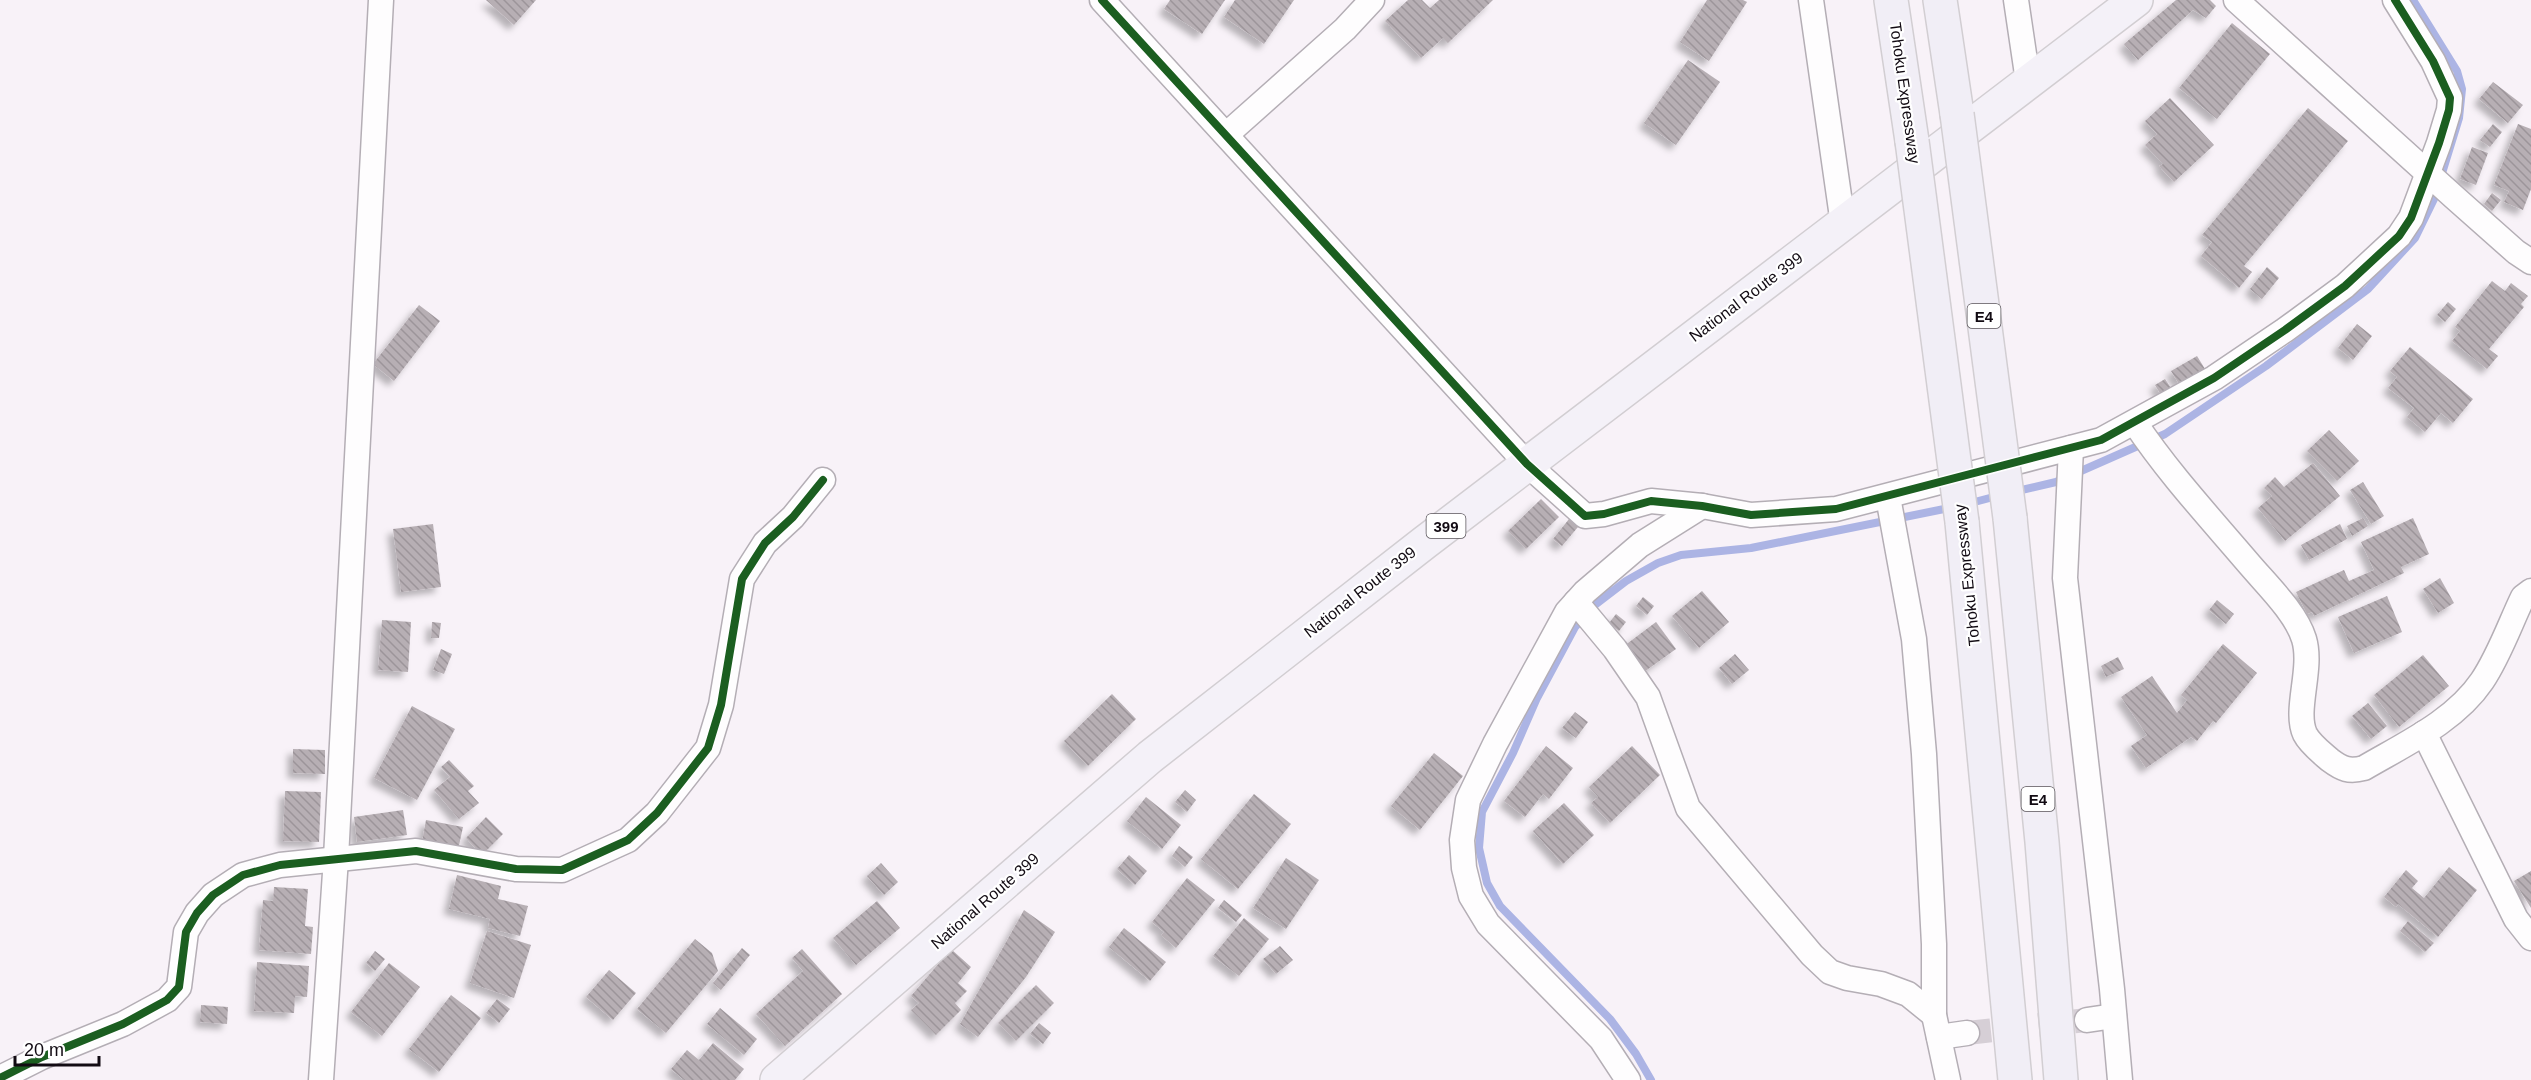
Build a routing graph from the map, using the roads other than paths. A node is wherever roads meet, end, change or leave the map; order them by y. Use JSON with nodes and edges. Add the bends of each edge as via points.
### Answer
{"nodes":[{"id":1,"x":381,"y":0,"type":"edge"},
{"id":2,"x":1102,"y":0,"type":"edge"},
{"id":3,"x":1372,"y":0,"type":"edge"},
{"id":4,"x":1811,"y":0,"type":"edge"},
{"id":5,"x":1891,"y":0,"type":"edge"},
{"id":6,"x":1940,"y":0,"type":"edge"},
{"id":7,"x":2016,"y":0,"type":"edge"},
{"id":8,"x":2136,"y":0,"type":"edge"},
{"id":9,"x":2236,"y":0,"type":"edge"},
{"id":10,"x":2395,"y":0,"type":"edge"},
{"id":11,"x":2028,"y":81,"type":"junction"},
{"id":12,"x":1227,"y":134,"type":"junction"},
{"id":13,"x":2430,"y":176,"type":"junction"},
{"id":14,"x":1843,"y":224,"type":"junction"},
{"id":15,"x":2531,"y":262,"type":"edge"},
{"id":16,"x":2143,"y":435,"type":"junction"},
{"id":17,"x":2070,"y":454,"type":"junction"},
{"id":18,"x":1527,"y":464,"type":"junction"},
{"id":19,"x":823,"y":480,"type":"dead end"},
{"id":20,"x":1702,"y":506,"type":"junction"},
{"id":21,"x":1891,"y":512,"type":"junction"},
{"id":22,"x":2531,"y":591,"type":"edge"},
{"id":23,"x":1586,"y":611,"type":"junction"},
{"id":24,"x":2424,"y":733,"type":"junction"},
{"id":25,"x":336,"y":858,"type":"junction"},
{"id":26,"x":2531,"y":938,"type":"edge"},
{"id":27,"x":2114,"y":1016,"type":"junction"},
{"id":28,"x":2087,"y":1020,"type":"tunnel mouth"},
{"id":29,"x":1937,"y":1026,"type":"junction"},
{"id":30,"x":1967,"y":1033,"type":"tunnel mouth"},
{"id":31,"x":0,"y":1078,"type":"edge"},
{"id":32,"x":321,"y":1080,"type":"edge"},
{"id":33,"x":777,"y":1080,"type":"edge"},
{"id":34,"x":1628,"y":1080,"type":"edge"},
{"id":35,"x":1948,"y":1080,"type":"edge"},
{"id":36,"x":2015,"y":1080,"type":"edge"},
{"id":37,"x":2061,"y":1080,"type":"edge"},
{"id":38,"x":2120,"y":1080,"type":"edge"}],
"edges":[{"from":1,"to":25,"type":"street"},
{"from":2,"to":12,"type":"street"},
{"from":3,"to":12,"type":"street"},
{"from":4,"to":14,"type":"street"},
{"from":5,"to":36,"type":"highway","name":"Tohoku Expressway","bridge":true,"via":[[1962,522]]},
{"from":6,"to":37,"type":"highway","number":"E4","bridge":true,"via":[[2010,518]]},
{"from":7,"to":11,"type":"street"},
{"from":8,"to":11,"type":"highway","name":"National Route 399","number":"399"},
{"from":9,"to":13,"type":"street"},
{"from":10,"to":13,"type":"street","via":[[2433,61],[2450,98]]},
{"from":11,"to":14,"type":"highway","name":"National Route 399","number":"399"},
{"from":12,"to":18,"type":"street"},
{"from":13,"to":15,"type":"street"},
{"from":13,"to":16,"type":"street","via":[[2399,236],[2344,286],[2214,378]]},
{"from":14,"to":18,"type":"highway","name":"National Route 399","number":"399"},
{"from":16,"to":17,"type":"street","via":[[2101,440]]},
{"from":16,"to":24,"type":"street","via":[[2283,604],[2304,637],[2308,660],[2302,714],[2304,733],[2312,743],[2341,768],[2353,771]]},
{"from":17,"to":21,"type":"street"},
{"from":17,"to":27,"type":"street","via":[[2065,578]]},
{"from":18,"to":20,"type":"street","via":[[1585,516],[1651,501]]},
{"from":18,"to":33,"type":"highway","name":"National Route 399","number":"399","via":[[1150,757]]},
{"from":19,"to":25,"type":"street","via":[[765,543],[742,579],[720,705],[708,748],[657,813],[628,840],[562,870],[516,869],[416,851]]},
{"from":20,"to":21,"type":"street","via":[[1751,515],[1836,509]]},
{"from":20,"to":23,"type":"street","via":[[1640,545]]},
{"from":21,"to":29,"type":"street","via":[[1914,639]]},
{"from":22,"to":24,"type":"street","via":[[2523,597],[2471,696]]},
{"from":23,"to":29,"type":"street","via":[[1648,697],[1688,808],[1812,955],[1830,972],[1908,994]]},
{"from":23,"to":34,"type":"street","via":[[1567,612],[1468,800],[1462,840],[1464,868],[1471,896],[1488,924],[1601,1039]]},
{"from":24,"to":26,"type":"street","via":[[2516,919]]},
{"from":25,"to":31,"type":"street","via":[[280,865],[243,875],[213,895],[197,913],[186,932],[179,987],[167,1000],[123,1024]]},
{"from":25,"to":32,"type":"street"},
{"from":27,"to":28,"type":"street"},
{"from":27,"to":38,"type":"street"},
{"from":29,"to":30,"type":"street"},
{"from":29,"to":35,"type":"street"}]}
